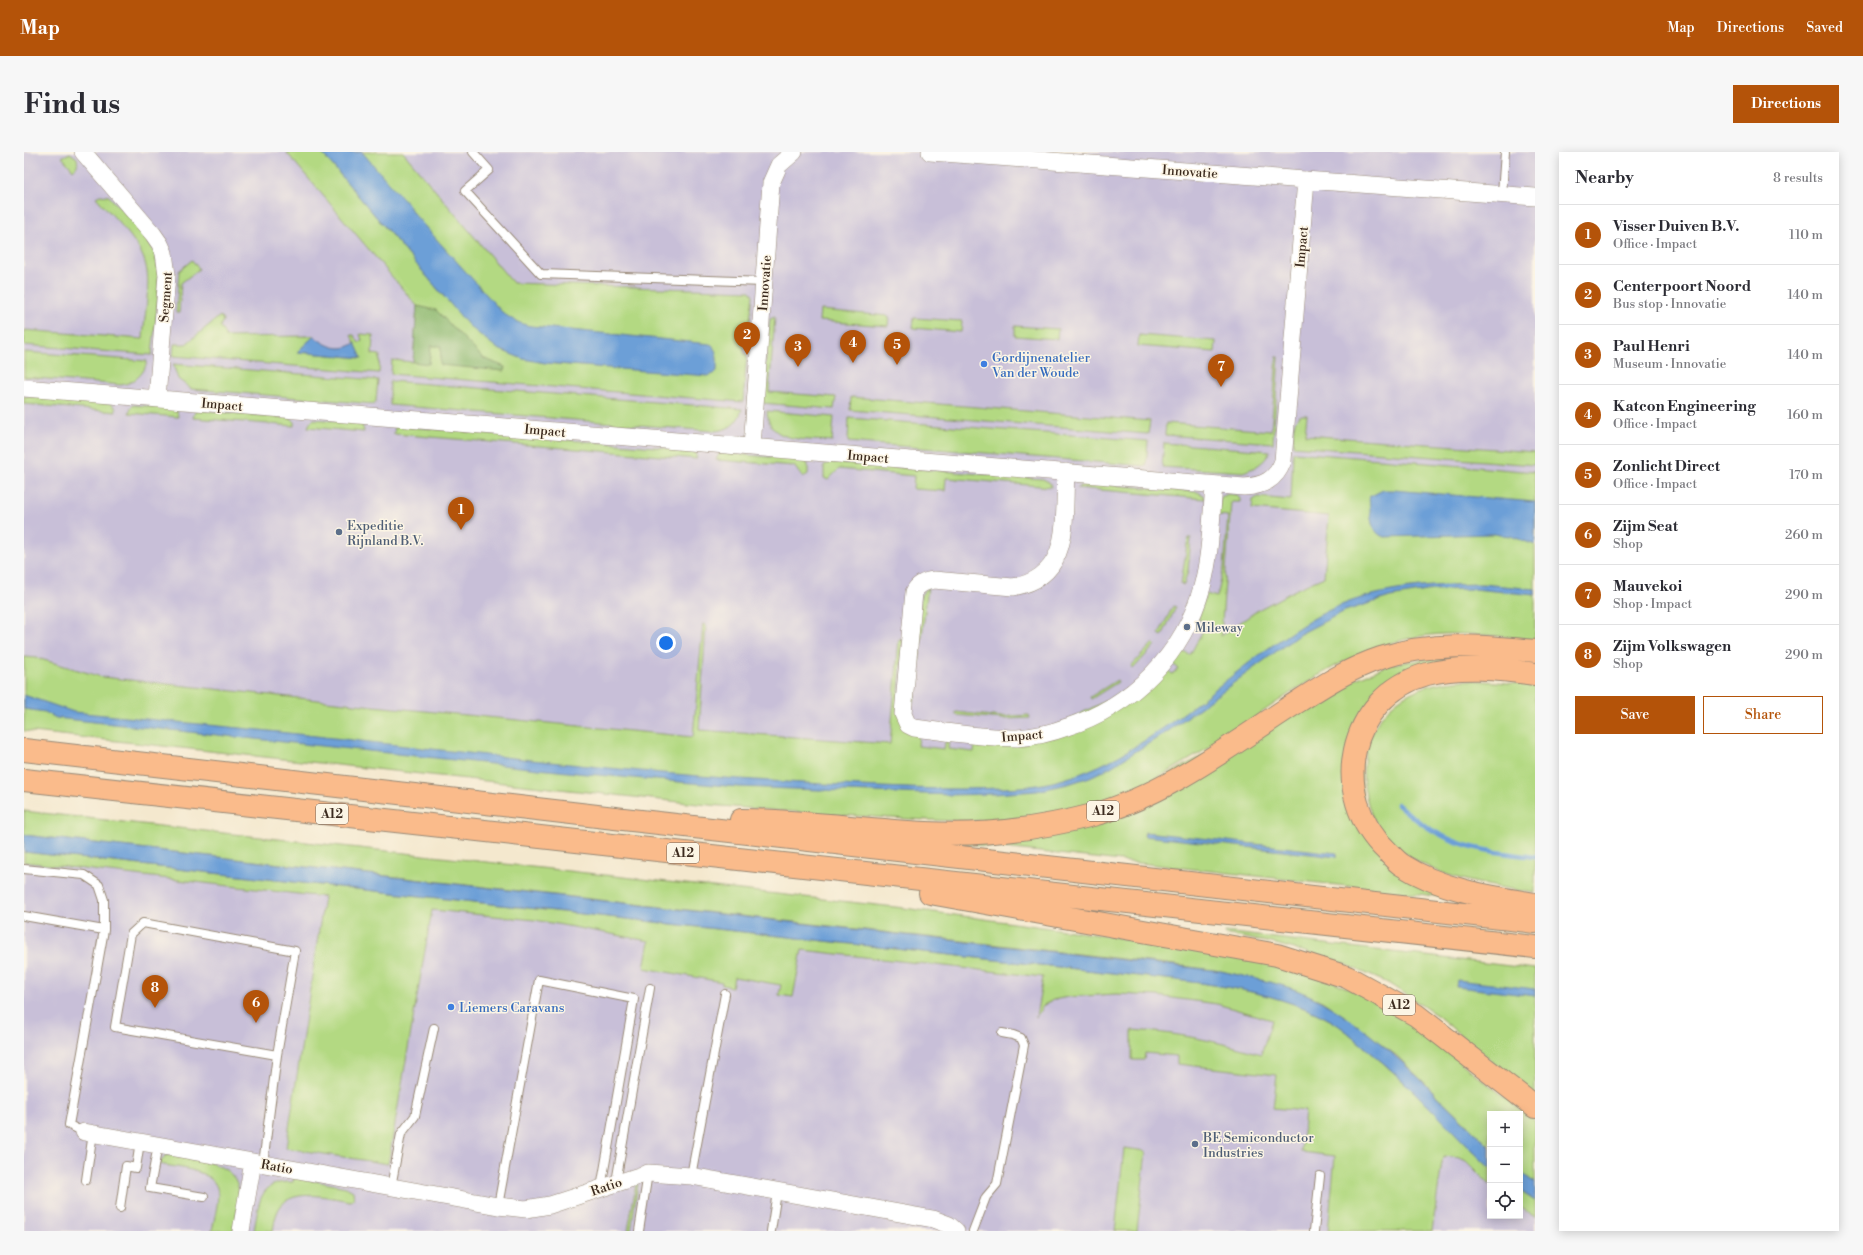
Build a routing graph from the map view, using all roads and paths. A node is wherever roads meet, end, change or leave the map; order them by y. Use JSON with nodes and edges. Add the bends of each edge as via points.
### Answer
{"nodes":[{"id":1,"x":83,"y":152,"type":"edge"},
{"id":2,"x":473,"y":152,"type":"edge"},
{"id":3,"x":794,"y":152,"type":"edge"},
{"id":4,"x":930,"y":152,"type":"edge"},
{"id":5,"x":936,"y":152,"type":"edge"},
{"id":6,"x":1505,"y":152,"type":"edge"},
{"id":7,"x":1000,"y":154,"type":"edge"},
{"id":8,"x":1306,"y":180,"type":"junction"},
{"id":9,"x":1502,"y":194,"type":"junction"},
{"id":10,"x":1535,"y":196,"type":"edge"},
{"id":11,"x":764,"y":282,"type":"junction"},
{"id":12,"x":24,"y":388,"type":"edge"},
{"id":13,"x":157,"y":398,"type":"junction"},
{"id":14,"x":752,"y":446,"type":"junction"},
{"id":15,"x":1066,"y":472,"type":"junction"},
{"id":16,"x":1214,"y":485,"type":"junction"},
{"id":17,"x":1535,"y":651,"type":"edge"},
{"id":18,"x":1535,"y":674,"type":"edge"},
{"id":19,"x":24,"y":750,"type":"edge"},
{"id":20,"x":24,"y":780,"type":"edge"},
{"id":21,"x":632,"y":820,"type":"junction"},
{"id":22,"x":726,"y":857,"type":"junction"},
{"id":23,"x":24,"y":869,"type":"edge"},
{"id":24,"x":1535,"y":904,"type":"edge"},
{"id":25,"x":24,"y":916,"type":"edge"},
{"id":26,"x":1535,"y":922,"type":"edge"},
{"id":27,"x":104,"y":930,"type":"junction"},
{"id":28,"x":1535,"y":947,"type":"edge"},
{"id":29,"x":650,"y":988,"type":"dead end"},
{"id":30,"x":725,"y":994,"type":"dead end"},
{"id":31,"x":434,"y":1028,"type":"dead end"},
{"id":32,"x":1002,"y":1033,"type":"dead end"},
{"id":33,"x":277,"y":1055,"type":"junction"},
{"id":34,"x":1535,"y":1107,"type":"edge"},
{"id":35,"x":89,"y":1133,"type":"junction"},
{"id":36,"x":140,"y":1142,"type":"junction"},
{"id":37,"x":158,"y":1145,"type":"junction"},
{"id":38,"x":258,"y":1163,"type":"junction"},
{"id":39,"x":648,"y":1173,"type":"junction"},
{"id":40,"x":691,"y":1176,"type":"junction"},
{"id":41,"x":1320,"y":1176,"type":"dead end"},
{"id":42,"x":86,"y":1180,"type":"dead end"},
{"id":43,"x":608,"y":1185,"type":"junction"},
{"id":44,"x":391,"y":1187,"type":"junction"},
{"id":45,"x":777,"y":1192,"type":"junction"},
{"id":46,"x":204,"y":1197,"type":"dead end"},
{"id":47,"x":498,"y":1206,"type":"junction"},
{"id":48,"x":120,"y":1208,"type":"dead end"},
{"id":49,"x":241,"y":1231,"type":"edge"},
{"id":50,"x":639,"y":1231,"type":"edge"},
{"id":51,"x":771,"y":1231,"type":"edge"},
{"id":52,"x":956,"y":1231,"type":"edge"},
{"id":53,"x":973,"y":1231,"type":"edge"},
{"id":54,"x":1314,"y":1231,"type":"edge"}],
"edges":[{"from":1,"to":13,"type":"street","name":"Segment","via":[[153,234],[164,254],[167,275]]},
{"from":2,"to":11,"type":"lane","via":[[489,170],[465,191],[541,274]]},
{"from":3,"to":11,"type":"street","name":"Innovatie","via":[[779,165],[771,183]]},
{"from":4,"to":5,"type":"street","name":"Innovatie"},
{"from":5,"to":7,"type":"street","name":"Innovatie"},
{"from":6,"to":9,"type":"lane"},
{"from":7,"to":8,"type":"street","name":"Innovatie"},
{"from":8,"to":9,"type":"street"},
{"from":8,"to":16,"type":"street","name":"Impact","via":[[1283,461],[1275,476],[1267,483],[1244,487]]},
{"from":9,"to":10,"type":"street"},
{"from":11,"to":14,"type":"street","name":"Innovatie"},
{"from":12,"to":13,"type":"street","name":"Impact"},
{"from":13,"to":14,"type":"street","name":"Impact"},
{"from":14,"to":15,"type":"street","name":"Impact"},
{"from":15,"to":16,"type":"street","name":"Impact"},
{"from":15,"to":16,"type":"street","name":"Impact","via":[[1062,545],[1047,572],[1024,586],[934,580],[917,586],[914,592],[903,714],[908,725],[914,728],[988,737],[1018,738],[1043,734],[1093,718],[1142,686],[1166,660],[1191,619],[1202,588],[1208,556]]},
{"from":17,"to":21,"type":"highway","number":"A12","via":[[1465,645],[1420,648],[1382,658],[1354,668],[1328,682],[1200,766],[1142,797],[1094,814],[1043,826],[980,834],[927,833],[768,820]]},
{"from":18,"to":24,"type":"highway","via":[[1498,669],[1452,670],[1426,674],[1403,685],[1375,707],[1356,743],[1352,760],[1355,800],[1363,820],[1378,843],[1402,865],[1436,883]]},
{"from":19,"to":21,"type":"highway","number":"A12"},
{"from":20,"to":22,"type":"highway","number":"A12"},
{"from":21,"to":26,"type":"highway","number":"A12"},
{"from":22,"to":28,"type":"highway","number":"A12"},
{"from":22,"to":34,"type":"highway","number":"A12","via":[[1240,948],[1310,965],[1347,977],[1416,1015]]},
{"from":23,"to":27,"type":"lane","via":[[84,875],[99,885],[104,900]]},
{"from":25,"to":27,"type":"lane"},
{"from":27,"to":35,"type":"lane","via":[[69,1125]]},
{"from":29,"to":43,"type":"lane"},
{"from":30,"to":40,"type":"lane"},
{"from":31,"to":44,"type":"lane","via":[[415,1116],[401,1134]]},
{"from":32,"to":53,"type":"lane","via":[[1021,1038],[1024,1045],[997,1184],[986,1197]]},
{"from":33,"to":33,"type":"lane","via":[[295,950],[142,923],[132,934],[115,1026]]},
{"from":33,"to":38,"type":"lane"},
{"from":35,"to":36,"type":"street","name":"Ratio"},
{"from":35,"to":42,"type":"lane"},
{"from":36,"to":37,"type":"street","name":"Ratio"},
{"from":36,"to":48,"type":"lane","via":[[136,1168],[126,1166]]},
{"from":37,"to":38,"type":"street","name":"Ratio"},
{"from":37,"to":46,"type":"lane","via":[[150,1188]]},
{"from":38,"to":44,"type":"street","name":"Ratio"},
{"from":38,"to":49,"type":"street","name":"Ratio"},
{"from":39,"to":40,"type":"street","name":"Ratio"},
{"from":39,"to":43,"type":"street","name":"Ratio"},
{"from":39,"to":50,"type":"lane"},
{"from":40,"to":45,"type":"street","name":"Ratio"},
{"from":41,"to":54,"type":"lane"},
{"from":43,"to":47,"type":"street","name":"Ratio","via":[[550,1205],[526,1209]]},
{"from":43,"to":47,"type":"lane","via":[[634,999],[539,980]]},
{"from":44,"to":47,"type":"street","name":"Ratio"},
{"from":45,"to":51,"type":"lane"},
{"from":45,"to":52,"type":"street","name":"Ratio","via":[[933,1219],[949,1225]]}]}
